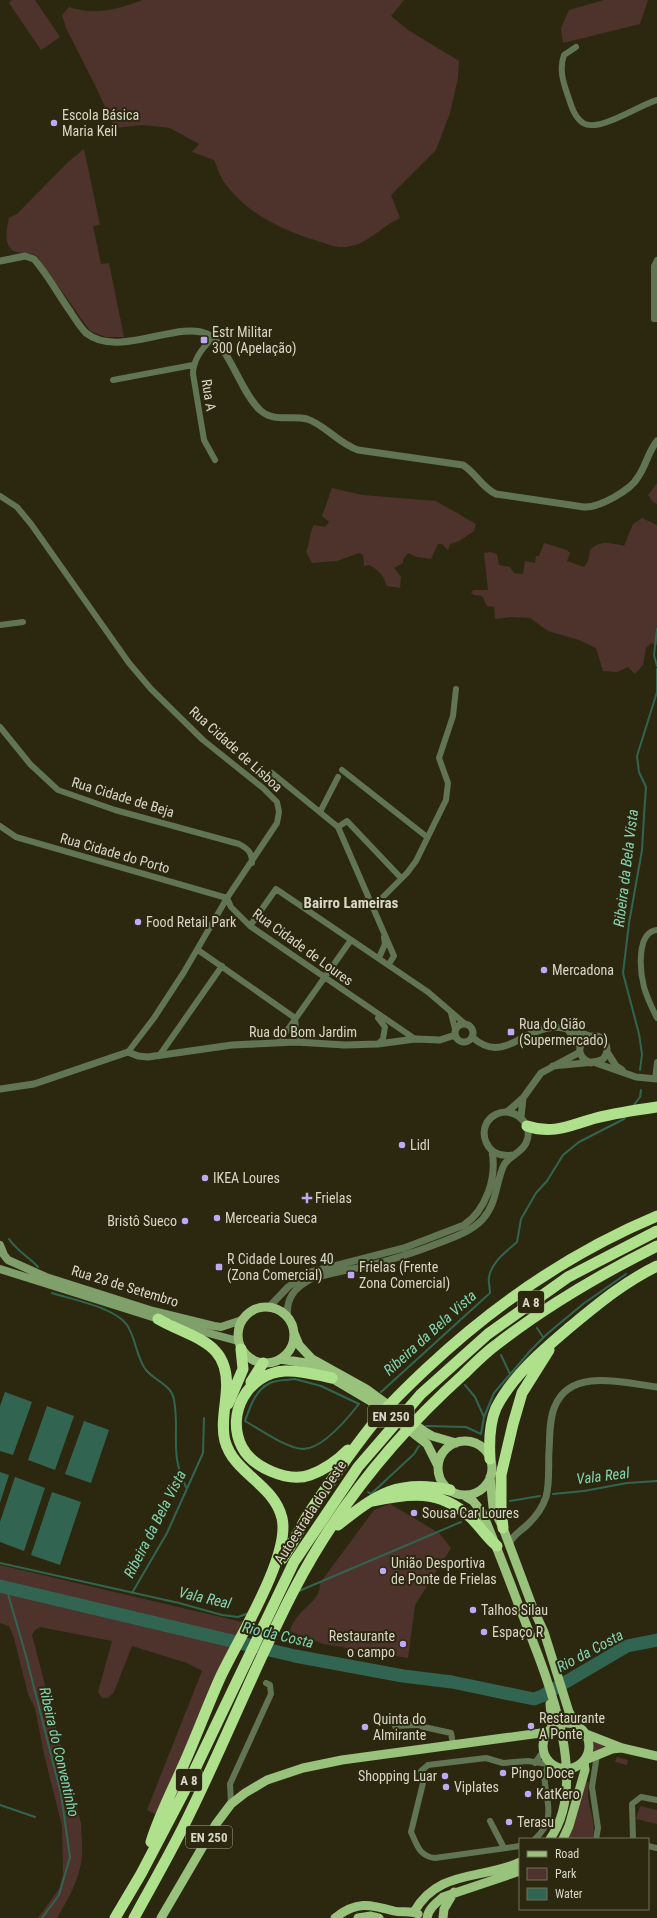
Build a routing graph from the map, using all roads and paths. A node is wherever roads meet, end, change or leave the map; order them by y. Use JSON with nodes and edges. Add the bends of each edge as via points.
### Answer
{"nodes":[{"id":1,"x":576,"y":47,"type":"dead end"},
{"id":2,"x":657,"y":100,"type":"edge"},
{"id":3,"x":657,"y":260,"type":"edge"},
{"id":4,"x":0,"y":261,"type":"edge"},
{"id":5,"x":655,"y":319,"type":"edge"},
{"id":6,"x":213,"y":338,"type":"junction"},
{"id":7,"x":193,"y":365,"type":"junction"},
{"id":8,"x":113,"y":380,"type":"dead end"},
{"id":9,"x":657,"y":441,"type":"edge"},
{"id":10,"x":215,"y":460,"type":"dead end"},
{"id":11,"x":0,"y":496,"type":"edge"},
{"id":12,"x":23,"y":622,"type":"dead end"},
{"id":13,"x":0,"y":625,"type":"edge"},
{"id":14,"x":456,"y":689,"type":"dead end"},
{"id":15,"x":0,"y":726,"type":"edge"},
{"id":16,"x":342,"y":770,"type":"dead end"},
{"id":17,"x":272,"y":773,"type":"dead end"},
{"id":18,"x":338,"y":777,"type":"dead end"},
{"id":19,"x":320,"y":812,"type":"junction"},
{"id":20,"x":0,"y":826,"type":"edge"},
{"id":21,"x":338,"y":827,"type":"junction"},
{"id":22,"x":427,"y":837,"type":"junction"},
{"id":23,"x":252,"y":863,"type":"junction"},
{"id":24,"x":401,"y":878,"type":"junction"},
{"id":25,"x":227,"y":898,"type":"junction"},
{"id":26,"x":373,"y":907,"type":"junction"},
{"id":27,"x":250,"y":926,"type":"junction"},
{"id":28,"x":657,"y":930,"type":"edge"},
{"id":29,"x":384,"y":932,"type":"junction"},
{"id":30,"x":351,"y":940,"type":"junction"},
{"id":31,"x":198,"y":950,"type":"junction"},
{"id":32,"x":379,"y":958,"type":"junction"},
{"id":33,"x":389,"y":964,"type":"junction"},
{"id":34,"x":222,"y":966,"type":"junction"},
{"id":35,"x":326,"y":978,"type":"junction"},
{"id":36,"x":371,"y":1010,"type":"junction"},
{"id":37,"x":451,"y":1013,"type":"junction"},
{"id":38,"x":295,"y":1018,"type":"junction"},
{"id":39,"x":657,"y":1018,"type":"edge"},
{"id":40,"x":464,"y":1023,"type":"junction"},
{"id":41,"x":568,"y":1030,"type":"junction"},
{"id":42,"x":455,"y":1032,"type":"junction"},
{"id":43,"x":590,"y":1036,"type":"junction"},
{"id":44,"x":472,"y":1037,"type":"junction"},
{"id":45,"x":415,"y":1039,"type":"junction"},
{"id":46,"x":279,"y":1042,"type":"junction"},
{"id":47,"x":303,"y":1043,"type":"junction"},
{"id":48,"x":378,"y":1044,"type":"junction"},
{"id":49,"x":580,"y":1049,"type":"junction"},
{"id":50,"x":128,"y":1052,"type":"junction"},
{"id":51,"x":607,"y":1052,"type":"junction"},
{"id":52,"x":159,"y":1056,"type":"junction"},
{"id":53,"x":657,"y":1062,"type":"edge"},
{"id":54,"x":593,"y":1063,"type":"junction"},
{"id":55,"x":553,"y":1066,"type":"junction"},
{"id":56,"x":636,"y":1077,"type":"junction"},
{"id":57,"x":656,"y":1079,"type":"edge"},
{"id":58,"x":0,"y":1090,"type":"edge"},
{"id":59,"x":523,"y":1098,"type":"junction"},
{"id":60,"x":657,"y":1107,"type":"edge"},
{"id":61,"x":507,"y":1112,"type":"junction"},
{"id":62,"x":524,"y":1122,"type":"junction"},
{"id":63,"x":492,"y":1151,"type":"junction"},
{"id":64,"x":514,"y":1155,"type":"junction"},
{"id":65,"x":657,"y":1216,"type":"edge"},
{"id":66,"x":657,"y":1231,"type":"edge"},
{"id":67,"x":0,"y":1245,"type":"edge"},
{"id":68,"x":657,"y":1246,"type":"edge"},
{"id":69,"x":4,"y":1255,"type":"junction"},
{"id":70,"x":0,"y":1264,"type":"edge"},
{"id":71,"x":657,"y":1266,"type":"edge"},
{"id":72,"x":0,"y":1269,"type":"edge"},
{"id":73,"x":269,"y":1307,"type":"junction"},
{"id":74,"x":158,"y":1319,"type":"junction"},
{"id":75,"x":288,"y":1319,"type":"junction"},
{"id":76,"x":242,"y":1320,"type":"junction"},
{"id":77,"x":294,"y":1333,"type":"junction"},
{"id":78,"x":557,"y":1338,"type":"junction"},
{"id":79,"x":240,"y":1345,"type":"junction"},
{"id":80,"x":280,"y":1359,"type":"junction"},
{"id":81,"x":263,"y":1363,"type":"junction"},
{"id":82,"x":332,"y":1378,"type":"junction"},
{"id":83,"x":657,"y":1387,"type":"edge"},
{"id":84,"x":244,"y":1394,"type":"junction"},
{"id":85,"x":224,"y":1414,"type":"junction"},
{"id":86,"x":364,"y":1435,"type":"junction"},
{"id":87,"x":456,"y":1443,"type":"junction"},
{"id":88,"x":490,"y":1459,"type":"junction"},
{"id":89,"x":438,"y":1466,"type":"junction"},
{"id":90,"x":490,"y":1477,"type":"junction"},
{"id":91,"x":450,"y":1490,"type":"junction"},
{"id":92,"x":463,"y":1495,"type":"junction"},
{"id":93,"x":372,"y":1502,"type":"junction"},
{"id":94,"x":503,"y":1528,"type":"junction"},
{"id":95,"x":327,"y":1533,"type":"junction"},
{"id":96,"x":509,"y":1544,"type":"junction"},
{"id":97,"x":497,"y":1546,"type":"junction"},
{"id":98,"x":272,"y":1573,"type":"junction"},
{"id":99,"x":520,"y":1608,"type":"junction"},
{"id":100,"x":532,"y":1608,"type":"junction"},
{"id":101,"x":537,"y":1640,"type":"junction"},
{"id":102,"x":266,"y":1683,"type":"dead end"},
{"id":103,"x":576,"y":1725,"type":"junction"},
{"id":104,"x":395,"y":1726,"type":"dead end"},
{"id":105,"x":550,"y":1731,"type":"junction"},
{"id":106,"x":586,"y":1734,"type":"junction"},
{"id":107,"x":530,"y":1736,"type":"junction"},
{"id":108,"x":453,"y":1744,"type":"junction"},
{"id":109,"x":544,"y":1747,"type":"junction"},
{"id":110,"x":622,"y":1748,"type":"junction"},
{"id":111,"x":597,"y":1755,"type":"junction"},
{"id":112,"x":657,"y":1756,"type":"edge"},
{"id":113,"x":584,"y":1760,"type":"junction"},
{"id":114,"x":535,"y":1763,"type":"junction"},
{"id":115,"x":552,"y":1764,"type":"junction"},
{"id":116,"x":657,"y":1800,"type":"edge"},
{"id":117,"x":231,"y":1804,"type":"junction"},
{"id":118,"x":490,"y":1821,"type":"dead end"},
{"id":119,"x":536,"y":1838,"type":"edge"},
{"id":120,"x":551,"y":1838,"type":"edge"},
{"id":121,"x":558,"y":1838,"type":"edge"},
{"id":122,"x":563,"y":1838,"type":"edge"},
{"id":123,"x":596,"y":1838,"type":"edge"},
{"id":124,"x":633,"y":1838,"type":"edge"},
{"id":125,"x":519,"y":1846,"type":"edge"},
{"id":126,"x":504,"y":1848,"type":"junction"},
{"id":127,"x":519,"y":1862,"type":"edge"},
{"id":128,"x":519,"y":1871,"type":"edge"},
{"id":129,"x":141,"y":1874,"type":"junction"},
{"id":130,"x":519,"y":1876,"type":"edge"},
{"id":131,"x":485,"y":1884,"type":"junction"},
{"id":132,"x":454,"y":1892,"type":"junction"},
{"id":133,"x":410,"y":1912,"type":"junction"},
{"id":134,"x":116,"y":1918,"type":"edge"},
{"id":135,"x":134,"y":1918,"type":"edge"},
{"id":136,"x":162,"y":1918,"type":"edge"},
{"id":137,"x":335,"y":1918,"type":"edge"},
{"id":138,"x":358,"y":1918,"type":"edge"},
{"id":139,"x":379,"y":1918,"type":"edge"},
{"id":140,"x":396,"y":1918,"type":"edge"},
{"id":141,"x":423,"y":1918,"type":"edge"},
{"id":142,"x":427,"y":1918,"type":"edge"},
{"id":143,"x":443,"y":1918,"type":"edge"}],
"edges":[{"from":1,"to":2,"type":"street","via":[[564,55],[561,71],[573,111],[583,123],[604,124]]},
{"from":3,"to":5,"type":"street","via":[[654,266]]},
{"from":4,"to":6,"type":"street","via":[[25,256],[34,259],[76,320],[92,337],[131,341],[193,331],[205,333]]},
{"from":6,"to":7,"type":"street","name":"Rua A"},
{"from":6,"to":9,"type":"street","via":[[249,397],[261,411],[274,417],[306,419],[348,447],[358,450],[463,465],[474,473],[485,488],[496,494],[584,507],[596,506],[638,478],[652,446]]},
{"from":7,"to":8,"type":"street"},
{"from":7,"to":10,"type":"street","name":"Rua A","via":[[204,440]]},
{"from":11,"to":23,"type":"street","name":"Rua Cidade de Lisboa","via":[[17,507],[31,524],[129,663],[151,689],[203,740],[277,802],[277,823]]},
{"from":12,"to":13,"type":"street"},
{"from":14,"to":22,"type":"street","via":[[453,716],[439,758],[448,783],[446,800]]},
{"from":15,"to":23,"type":"street","name":"Rua Cidade de Beja","via":[[30,764],[58,790],[115,810],[240,844],[248,849]]},
{"from":16,"to":22,"type":"street"},
{"from":17,"to":19,"type":"street"},
{"from":18,"to":19,"type":"street"},
{"from":19,"to":21,"type":"street"},
{"from":20,"to":25,"type":"street","name":"Rua Cidade do Porto","via":[[16,837]]},
{"from":21,"to":24,"type":"street","via":[[347,821]]},
{"from":21,"to":26,"type":"street"},
{"from":22,"to":24,"type":"street","via":[[416,861]]},
{"from":23,"to":25,"type":"street","name":"Rua Cidade de Lisboa"},
{"from":24,"to":26,"type":"street"},
{"from":25,"to":27,"type":"street","name":"Rua Cidade de Loures","via":[[231,907]]},
{"from":25,"to":31,"type":"street","name":"Rua Cidade de Lisboa"},
{"from":26,"to":29,"type":"street"},
{"from":27,"to":30,"type":"street","via":[[276,888]]},
{"from":27,"to":35,"type":"street","name":"Rua Cidade de Loures"},
{"from":28,"to":39,"type":"street","via":[[645,938],[641,962],[644,987]]},
{"from":29,"to":32,"type":"street","via":[[385,944]]},
{"from":29,"to":33,"type":"street","via":[[394,956]]},
{"from":30,"to":32,"type":"street"},
{"from":30,"to":35,"type":"street"},
{"from":31,"to":34,"type":"street"},
{"from":31,"to":50,"type":"street","name":"Rua Cidade de Lisboa","via":[[154,1018]]},
{"from":32,"to":33,"type":"street"},
{"from":33,"to":37,"type":"street","via":[[428,992]]},
{"from":34,"to":38,"type":"street"},
{"from":34,"to":52,"type":"street"},
{"from":35,"to":36,"type":"street","name":"Rua Cidade de Loures"},
{"from":35,"to":38,"type":"street"},
{"from":36,"to":45,"type":"street"},
{"from":36,"to":48,"type":"street","via":[[385,1027],[384,1039]]},
{"from":37,"to":40,"type":"street"},
{"from":37,"to":42,"type":"street"},
{"from":38,"to":46,"type":"street"},
{"from":38,"to":47,"type":"street","via":[[296,1029]]},
{"from":40,"to":42,"type":"street","name":"Rua do Bom Jardim","via":[[458,1025]]},
{"from":40,"to":44,"type":"street","via":[[472,1028]]},
{"from":41,"to":43,"type":"street"},
{"from":41,"to":44,"type":"street","via":[[549,1027],[531,1032],[515,1042],[487,1048]]},
{"from":41,"to":49,"type":"street"},
{"from":42,"to":44,"type":"street","name":"Rua do Bom Jardim","via":[[461,1042]]},
{"from":42,"to":45,"type":"street","name":"Rua do Bom Jardim","via":[[440,1040]]},
{"from":43,"to":49,"type":"street"},
{"from":43,"to":51,"type":"street","via":[[603,1039]]},
{"from":45,"to":48,"type":"street","name":"Rua do Bom Jardim"},
{"from":46,"to":47,"type":"street","name":"Rua do Bom Jardim"},
{"from":46,"to":52,"type":"street","name":"Rua do Bom Jardim","via":[[232,1045]]},
{"from":47,"to":48,"type":"street","name":"Rua do Bom Jardim"},
{"from":49,"to":54,"type":"street","via":[[583,1058]]},
{"from":49,"to":55,"type":"street"},
{"from":50,"to":52,"type":"street","name":"Rua do Bom Jardim","via":[[138,1056]]},
{"from":50,"to":58,"type":"street","via":[[34,1084]]},
{"from":51,"to":54,"type":"street","via":[[603,1059]]},
{"from":51,"to":56,"type":"street","via":[[616,1066]]},
{"from":53,"to":57,"type":"street"},
{"from":54,"to":55,"type":"street"},
{"from":54,"to":56,"type":"street"},
{"from":55,"to":59,"type":"street","via":[[541,1073]]},
{"from":56,"to":57,"type":"street"},
{"from":59,"to":61,"type":"street"},
{"from":59,"to":62,"type":"street"},
{"from":60,"to":62,"type":"highway","via":[[596,1118],[554,1130],[541,1131]]},
{"from":61,"to":62,"type":"street"},
{"from":61,"to":63,"type":"street","via":[[494,1115],[486,1124],[485,1139]]},
{"from":62,"to":64,"type":"street","via":[[528,1135],[526,1143]]},
{"from":63,"to":64,"type":"street","via":[[499,1155]]},
{"from":63,"to":73,"type":"street","via":[[494,1167],[484,1202],[472,1220],[397,1250],[307,1273],[288,1287]]},
{"from":64,"to":75,"type":"street","via":[[504,1166],[496,1196],[489,1210],[474,1227],[456,1237],[405,1255],[311,1279],[298,1287],[290,1297]]},
{"from":65,"to":86,"type":"highway","via":[[585,1250],[477,1324],[412,1383]]},
{"from":66,"to":129,"type":"highway","name":"Autoestrada do Oeste","number":"A 8","via":[[568,1277],[488,1334],[421,1394],[358,1466],[294,1562],[184,1792]]},
{"from":67,"to":69,"type":"main road"},
{"from":68,"to":95,"type":"highway","name":"Autoestrada do Oeste","number":"A 8","via":[[616,1266],[534,1317],[494,1346],[430,1404],[401,1435]]},
{"from":69,"to":70,"type":"main road"},
{"from":69,"to":76,"type":"main road","name":"Rua 28 de Setembro","via":[[16,1265],[46,1276],[180,1318],[221,1327]]},
{"from":71,"to":78,"type":"highway","via":[[616,1289]]},
{"from":72,"to":74,"type":"main road","name":"Rua 28 de Setembro"},
{"from":73,"to":75,"type":"main road","via":[[276,1309]]},
{"from":73,"to":76,"type":"main road","via":[[254,1310]]},
{"from":74,"to":79,"type":"main road","name":"Rua 28 de Setembro","via":[[233,1338]]},
{"from":74,"to":85,"type":"highway","via":[[172,1328],[202,1339],[218,1353],[228,1378]]},
{"from":75,"to":77,"type":"main road","number":"EN 250"},
{"from":76,"to":79,"type":"main road","via":[[238,1334]]},
{"from":77,"to":80,"type":"main road","via":[[290,1348]]},
{"from":77,"to":87,"type":"main road","number":"EN 250","via":[[299,1345],[312,1359],[366,1389],[432,1436]]},
{"from":78,"to":88,"type":"highway","via":[[526,1368],[496,1408],[490,1430]]},
{"from":78,"to":94,"type":"highway","via":[[522,1393],[514,1418],[501,1475]]},
{"from":79,"to":81,"type":"main road","via":[[247,1356]]},
{"from":79,"to":85,"type":"highway","via":[[243,1369]]},
{"from":80,"to":81,"type":"main road","number":"EN 250","via":[[272,1363]]},
{"from":80,"to":82,"type":"main road","number":"EN 250","via":[[306,1363]]},
{"from":81,"to":84,"type":"highway"},
{"from":82,"to":84,"type":"highway","via":[[296,1371],[278,1372],[256,1381]]},
{"from":82,"to":89,"type":"main road","number":"EN 250","via":[[377,1406],[422,1440],[432,1451]]},
{"from":83,"to":96,"type":"street","via":[[596,1380],[583,1381],[560,1395],[554,1406],[550,1428],[546,1495],[540,1510],[515,1534]]},
{"from":84,"to":86,"type":"highway","via":[[235,1423],[242,1446],[252,1459],[270,1472],[288,1476],[309,1475],[339,1460]]},
{"from":85,"to":98,"type":"highway","via":[[225,1441],[232,1455],[240,1467],[271,1494],[282,1518],[282,1546]]},
{"from":86,"to":98,"type":"highway","via":[[311,1510]]},
{"from":87,"to":88,"type":"main road","number":"EN 250","via":[[472,1442],[486,1451]]},
{"from":87,"to":89,"type":"main road","via":[[444,1452]]},
{"from":88,"to":90,"type":"main road"},
{"from":89,"to":91,"type":"main road","number":"EN 250","via":[[439,1476]]},
{"from":90,"to":92,"type":"main road","via":[[479,1490]]},
{"from":90,"to":94,"type":"main road","via":[[493,1507]]},
{"from":91,"to":92,"type":"main road"},
{"from":91,"to":93,"type":"highway","via":[[416,1485],[388,1491]]},
{"from":92,"to":97,"type":"main road","via":[[473,1501],[482,1512]]},
{"from":93,"to":95,"type":"highway"},
{"from":93,"to":97,"type":"highway","via":[[416,1494],[444,1500],[471,1518]]},
{"from":94,"to":96,"type":"main road"},
{"from":95,"to":135,"type":"highway","name":"Autoestrada do Oeste","number":"A 8","via":[[294,1590],[190,1814]]},
{"from":96,"to":100,"type":"main road"},
{"from":97,"to":99,"type":"main road"},
{"from":98,"to":129,"type":"highway","via":[[220,1678],[154,1834]]},
{"from":99,"to":101,"type":"main road"},
{"from":99,"to":105,"type":"main road","via":[[550,1698]]},
{"from":100,"to":101,"type":"main road"},
{"from":100,"to":103,"type":"main road","via":[[544,1632],[569,1712]]},
{"from":101,"to":120,"type":"main road","via":[[558,1716],[565,1756],[563,1814]]},
{"from":101,"to":121,"type":"main road","via":[[563,1714],[569,1756],[568,1814]]},
{"from":102,"to":117,"type":"street","via":[[270,1685],[271,1694],[230,1784]]},
{"from":103,"to":105,"type":"main road","via":[[563,1724]]},
{"from":103,"to":106,"type":"main road"},
{"from":104,"to":108,"type":"street","via":[[416,1725],[451,1733]]},
{"from":105,"to":107,"type":"main road"},
{"from":105,"to":109,"type":"main road"},
{"from":106,"to":110,"type":"main road"},
{"from":106,"to":113,"type":"main road","via":[[589,1748]]},
{"from":107,"to":108,"type":"main road","number":"EN 250"},
{"from":107,"to":109,"type":"main road","via":[[539,1738]]},
{"from":108,"to":117,"type":"main road","number":"EN 250","via":[[302,1768],[267,1780]]},
{"from":109,"to":114,"type":"street"},
{"from":109,"to":115,"type":"main road","via":[[546,1757]]},
{"from":110,"to":111,"type":"main road"},
{"from":110,"to":112,"type":"main road"},
{"from":111,"to":113,"type":"main road"},
{"from":111,"to":123,"type":"street","via":[[592,1787],[598,1828]]},
{"from":113,"to":115,"type":"main road","via":[[573,1768],[566,1769]]},
{"from":113,"to":122,"type":"main road","via":[[585,1770]]},
{"from":114,"to":115,"type":"street"},
{"from":114,"to":126,"type":"street","via":[[503,1763],[486,1758],[428,1766],[421,1771],[423,1783],[411,1832],[422,1854],[435,1858]]},
{"from":115,"to":119,"type":"street","via":[[546,1768],[545,1775],[548,1822]]},
{"from":116,"to":124,"type":"street","via":[[641,1796],[632,1804]]},
{"from":117,"to":136,"type":"main road","number":"EN 250","via":[[216,1824]]},
{"from":118,"to":126,"type":"street"},
{"from":125,"to":126,"type":"street"},
{"from":127,"to":133,"type":"main road","via":[[445,1882]]},
{"from":128,"to":131,"type":"main road"},
{"from":129,"to":134,"type":"highway","name":"Autoestrada do Oeste","number":"A 8"},
{"from":130,"to":131,"type":"main road"},
{"from":131,"to":132,"type":"main road"},
{"from":132,"to":142,"type":"main road","via":[[433,1906]]},
{"from":132,"to":143,"type":"main road","via":[[444,1909]]},
{"from":133,"to":137,"type":"main road","via":[[363,1905],[348,1909]]},
{"from":133,"to":140,"type":"main road"},
{"from":133,"to":141,"type":"main road"},
{"from":138,"to":139,"type":"main road"}]}
